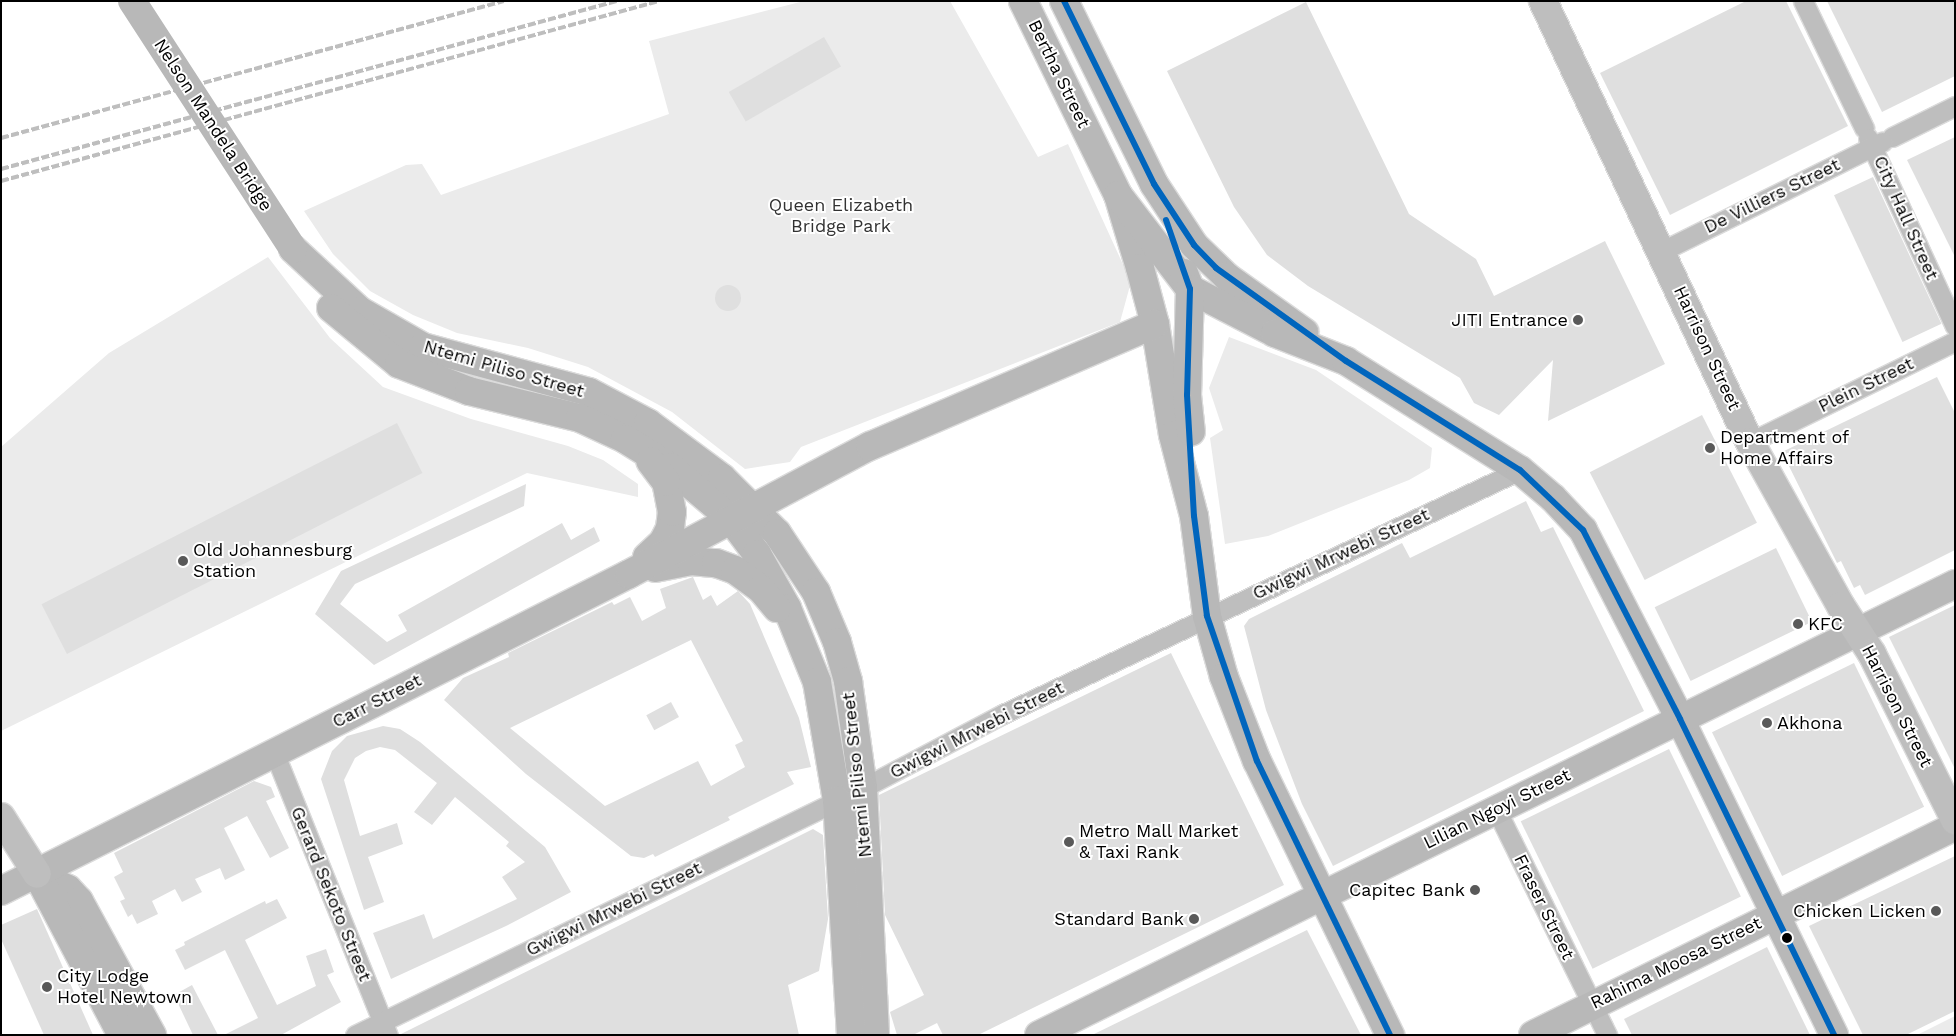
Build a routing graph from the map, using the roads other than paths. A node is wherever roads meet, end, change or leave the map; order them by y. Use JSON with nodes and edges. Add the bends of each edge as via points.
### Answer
{"nodes":[{"id":1,"x":132,"y":1,"type":"edge"},
{"id":2,"x":1023,"y":1,"type":"edge"},
{"id":3,"x":1064,"y":1,"type":"edge"},
{"id":4,"x":1543,"y":1,"type":"edge"},
{"id":5,"x":1803,"y":1,"type":"edge"},
{"id":6,"x":1955,"y":106,"type":"edge"},
{"id":7,"x":1876,"y":138,"type":"junction"},
{"id":8,"x":1154,"y":184,"type":"junction"},
{"id":9,"x":1118,"y":195,"type":"junction"},
{"id":10,"x":294,"y":250,"type":"junction"},
{"id":11,"x":1662,"y":251,"type":"junction"},
{"id":12,"x":1190,"y":289,"type":"junction"},
{"id":13,"x":1155,"y":324,"type":"junction"},
{"id":14,"x":1955,"y":326,"type":"edge"},
{"id":15,"x":1955,"y":341,"type":"edge"},
{"id":16,"x":1346,"y":361,"type":"junction"},
{"id":17,"x":626,"y":439,"type":"junction"},
{"id":18,"x":1750,"y":442,"type":"junction"},
{"id":19,"x":1520,"y":470,"type":"junction"},
{"id":20,"x":741,"y":513,"type":"junction"},
{"id":21,"x":1194,"y":516,"type":"junction"},
{"id":22,"x":629,"y":574,"type":"junction"},
{"id":23,"x":1955,"y":584,"type":"edge"},
{"id":24,"x":1207,"y":616,"type":"junction"},
{"id":25,"x":798,"y":631,"type":"junction"},
{"id":26,"x":1858,"y":631,"type":"junction"},
{"id":27,"x":1680,"y":719,"type":"junction"},
{"id":28,"x":274,"y":752,"type":"junction"},
{"id":29,"x":863,"y":788,"type":"junction"},
{"id":30,"x":837,"y":800,"type":"junction"},
{"id":31,"x":1496,"y":809,"type":"junction"},
{"id":32,"x":1,"y":818,"type":"edge"},
{"id":33,"x":1955,"y":820,"type":"edge"},
{"id":34,"x":1955,"y":826,"type":"edge"},
{"id":35,"x":37,"y":874,"type":"junction"},
{"id":36,"x":1,"y":891,"type":"edge"},
{"id":37,"x":1320,"y":896,"type":"junction"},
{"id":38,"x":1776,"y":914,"type":"junction"},
{"id":39,"x":1592,"y":1005,"type":"junction"},
{"id":40,"x":385,"y":1028,"type":"edge"},
{"id":41,"x":122,"y":1035,"type":"edge"},
{"id":42,"x":152,"y":1035,"type":"edge"},
{"id":43,"x":355,"y":1035,"type":"edge"},
{"id":44,"x":851,"y":1035,"type":"edge"},
{"id":45,"x":875,"y":1035,"type":"edge"},
{"id":46,"x":1039,"y":1035,"type":"edge"},
{"id":47,"x":1390,"y":1035,"type":"edge"},
{"id":48,"x":1533,"y":1035,"type":"edge"},
{"id":49,"x":1607,"y":1035,"type":"edge"},
{"id":50,"x":1834,"y":1035,"type":"edge"}],
"edges":[{"from":1,"to":10,"type":"street","name":"Nelson Mandela Bridge","bridge":true},
{"from":2,"to":9,"type":"street","name":"Bertha Street"},
{"from":3,"to":8,"type":"street"},
{"from":4,"to":11,"type":"main road","name":"Harrison Street"},
{"from":5,"to":7,"type":"street","name":"City Hall Street"},
{"from":6,"to":7,"type":"street","name":"De Villiers Street"},
{"from":7,"to":11,"type":"street","name":"De Villiers Street"},
{"from":7,"to":14,"type":"street","name":"City Hall Street"},
{"from":8,"to":12,"type":"street"},
{"from":8,"to":16,"type":"street","via":[[1194,245],[1216,268]]},
{"from":9,"to":12,"type":"street"},
{"from":9,"to":13,"type":"street"},
{"from":10,"to":17,"type":"street","name":"Ntemi Piliso Street","via":[[300,270],[312,288],[348,326],[399,364],[469,390],[580,418]]},
{"from":10,"to":20,"type":"street","name":"Ntemi Piliso Street","via":[[360,311],[424,348],[589,392],[648,423],[722,478]]},
{"from":11,"to":18,"type":"main road","name":"Harrison Street"},
{"from":12,"to":16,"type":"street","via":[[1275,333]]},
{"from":12,"to":21,"type":"street","via":[[1187,395]]},
{"from":13,"to":20,"type":"street","name":"Carr Street","via":[[870,446]]},
{"from":13,"to":21,"type":"street","via":[[1173,435]]},
{"from":15,"to":18,"type":"street","name":"Plein Street"},
{"from":16,"to":19,"type":"street"},
{"from":17,"to":20,"type":"street","name":"Ntemi Piliso Street"},
{"from":17,"to":22,"type":"street","via":[[656,467],[666,482],[672,512],[670,528],[663,542]]},
{"from":18,"to":26,"type":"main road","name":"Harrison Street"},
{"from":19,"to":24,"type":"street","name":"Gwigwi Mrwebi Street"},
{"from":19,"to":27,"type":"street","via":[[1583,530]]},
{"from":20,"to":22,"type":"street","name":"Carr Street"},
{"from":20,"to":25,"type":"street","name":"Ntemi Piliso Street","via":[[757,554]]},
{"from":20,"to":29,"type":"street","name":"Ntemi Piliso Street","via":[[777,533],[816,592],[837,642],[848,681]]},
{"from":21,"to":24,"type":"street"},
{"from":22,"to":25,"type":"street","via":[[691,560],[722,565],[735,570],[761,589]]},
{"from":22,"to":28,"type":"street","name":"Carr Street"},
{"from":23,"to":26,"type":"street","name":"Lilian Ngoyi Street"},
{"from":24,"to":29,"type":"street","name":"Gwigwi Mrwebi Street","via":[[1003,714]]},
{"from":24,"to":37,"type":"street","via":[[1224,677],[1256,761]]},
{"from":25,"to":30,"type":"street","name":"Ntemi Piliso Street","via":[[817,682]]},
{"from":26,"to":27,"type":"street","name":"Lilian Ngoyi Street"},
{"from":26,"to":33,"type":"main road","name":"Harrison Street"},
{"from":27,"to":31,"type":"street","name":"Lilian Ngoyi Street"},
{"from":27,"to":38,"type":"street"},
{"from":28,"to":35,"type":"street","name":"Carr Street"},
{"from":28,"to":40,"type":"street","name":"Gerard Sekoto Street"},
{"from":29,"to":30,"type":"street","name":"Gwigwi Mrwebi Street"},
{"from":29,"to":45,"type":"street","name":"Ntemi Piliso Street"},
{"from":30,"to":40,"type":"street","name":"Gwigwi Mrwebi Street"},
{"from":30,"to":44,"type":"street","name":"Ntemi Piliso Street"},
{"from":31,"to":37,"type":"street","name":"Lilian Ngoyi Street"},
{"from":31,"to":39,"type":"street","name":"Fraser Street"},
{"from":32,"to":35,"type":"main road"},
{"from":34,"to":38,"type":"street","name":"Rahima Moosa Street"},
{"from":35,"to":36,"type":"street","name":"Carr Street"},
{"from":35,"to":41,"type":"street"},
{"from":35,"to":42,"type":"street","via":[[68,889],[79,901]]},
{"from":37,"to":46,"type":"street","name":"Lilian Ngoyi Street"},
{"from":37,"to":47,"type":"street"},
{"from":38,"to":39,"type":"street","name":"Rahima Moosa Street"},
{"from":38,"to":50,"type":"street"},
{"from":39,"to":48,"type":"street","name":"Rahima Moosa Street"},
{"from":39,"to":49,"type":"street","name":"Fraser Street"},
{"from":40,"to":43,"type":"street","name":"Gwigwi Mrwebi Street"}]}
